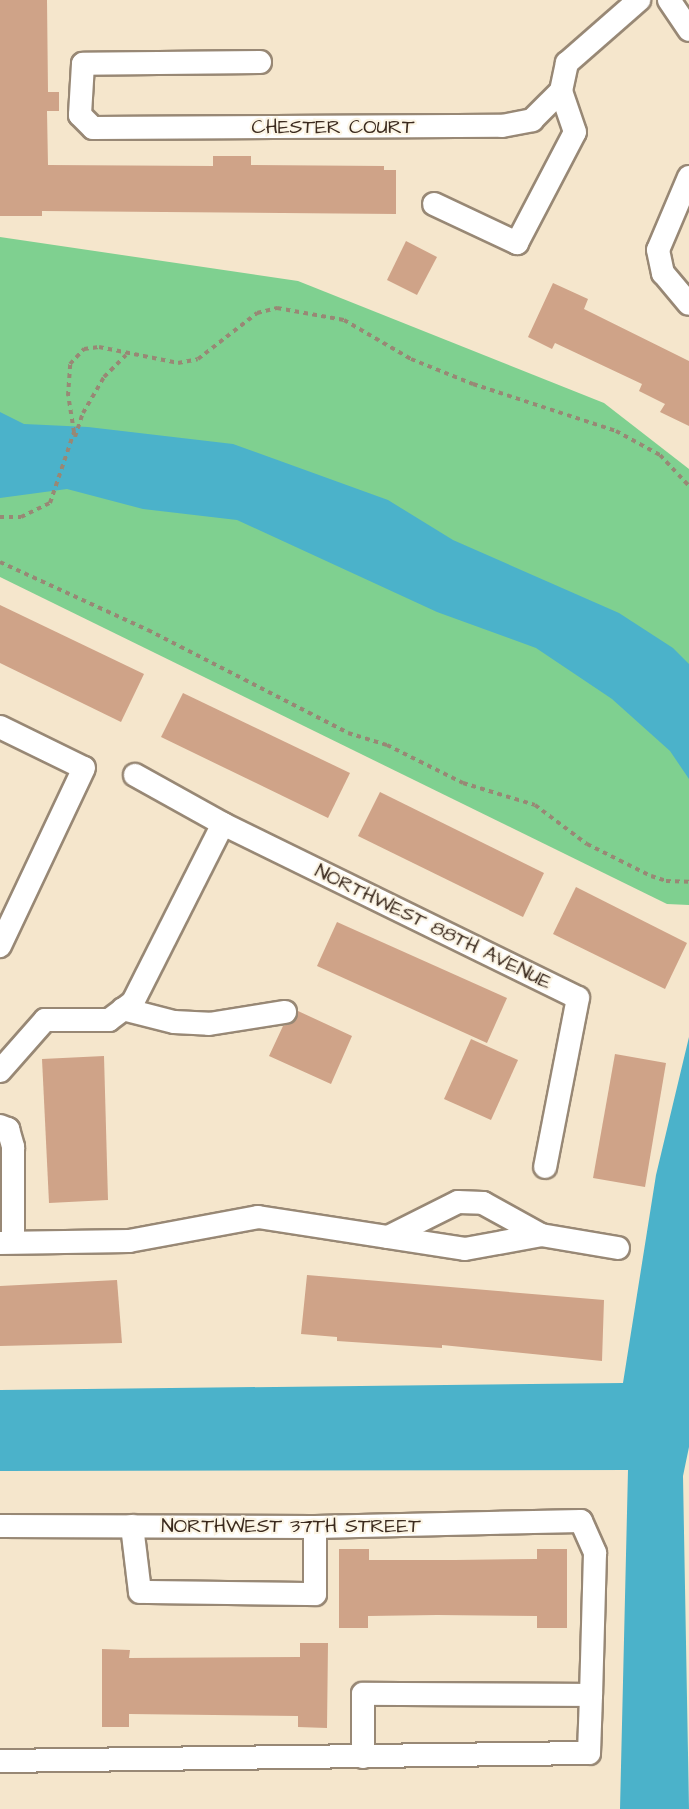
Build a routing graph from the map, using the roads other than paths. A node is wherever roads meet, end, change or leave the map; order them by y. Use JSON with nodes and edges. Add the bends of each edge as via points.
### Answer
{"nodes":[{"id":1,"x":639,"y":0,"type":"edge"},
{"id":2,"x":669,"y":0,"type":"edge"},
{"id":3,"x":689,"y":30,"type":"edge"},
{"id":4,"x":260,"y":62,"type":"dead end"},
{"id":5,"x":561,"y":90,"type":"junction"},
{"id":6,"x":689,"y":177,"type":"edge"},
{"id":7,"x":434,"y":204,"type":"dead end"},
{"id":8,"x":689,"y":304,"type":"edge"},
{"id":9,"x":0,"y":727,"type":"edge"},
{"id":10,"x":135,"y":775,"type":"dead end"},
{"id":11,"x":223,"y":824,"type":"junction"},
{"id":12,"x":0,"y":946,"type":"edge"},
{"id":13,"x":123,"y":1009,"type":"junction"},
{"id":14,"x":285,"y":1012,"type":"dead end"},
{"id":15,"x":0,"y":1071,"type":"edge"},
{"id":16,"x":0,"y":1126,"type":"edge"},
{"id":17,"x":545,"y":1167,"type":"dead end"},
{"id":18,"x":541,"y":1234,"type":"junction"},
{"id":19,"x":388,"y":1237,"type":"junction"},
{"id":20,"x":7,"y":1242,"type":"edge"},
{"id":21,"x":618,"y":1248,"type":"dead end"},
{"id":22,"x":0,"y":1526,"type":"edge"},
{"id":23,"x":132,"y":1526,"type":"junction"},
{"id":24,"x":315,"y":1527,"type":"junction"},
{"id":25,"x":591,"y":1695,"type":"junction"},
{"id":26,"x":363,"y":1757,"type":"junction"},
{"id":27,"x":0,"y":1761,"type":"edge"}],
"edges":[{"from":1,"to":5,"type":"street","via":[[567,63]]},
{"from":2,"to":3,"type":"street"},
{"from":4,"to":5,"type":"street","name":"CHESTER COURT","via":[[83,64],[80,115],[93,128],[502,126],[532,120]]},
{"from":5,"to":7,"type":"street","via":[[575,132],[517,243]]},
{"from":6,"to":8,"type":"street","via":[[658,250],[663,273]]},
{"from":9,"to":12,"type":"street","via":[[84,768]]},
{"from":10,"to":11,"type":"street","name":"NORTHWEST 88TH AVENUE"},
{"from":11,"to":13,"type":"street","via":[[133,1002]]},
{"from":11,"to":17,"type":"street","name":"NORTHWEST 88TH AVENUE","via":[[578,998]]},
{"from":13,"to":14,"type":"street","via":[[174,1022],[209,1024]]},
{"from":13,"to":15,"type":"street","via":[[109,1020],[45,1020]]},
{"from":16,"to":20,"type":"street","via":[[8,1130],[13,1147]]},
{"from":18,"to":19,"type":"street","via":[[465,1249]]},
{"from":18,"to":19,"type":"street","via":[[483,1203],[458,1202]]},
{"from":18,"to":21,"type":"street"},
{"from":19,"to":20,"type":"street","via":[[258,1217],[129,1241]]},
{"from":22,"to":23,"type":"street","name":"NORTHWEST 37TH STREET"},
{"from":23,"to":24,"type":"street","name":"NORTHWEST 37TH STREET"},
{"from":23,"to":24,"type":"street","via":[[140,1592],[315,1594]]},
{"from":24,"to":25,"type":"street","name":"NORTHWEST 37TH STREET","via":[[581,1521],[595,1553]]},
{"from":25,"to":26,"type":"street","via":[[589,1753]]},
{"from":25,"to":26,"type":"street","via":[[363,1694]]},
{"from":26,"to":27,"type":"street"}]}
